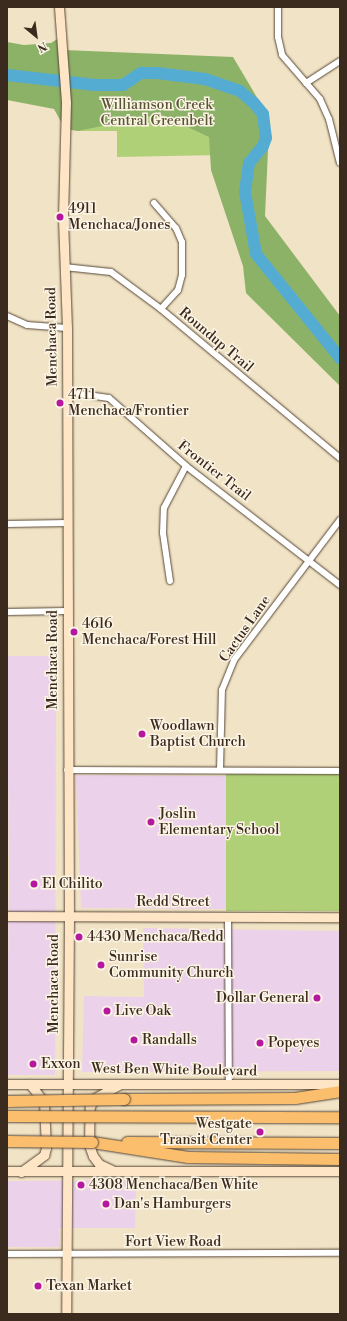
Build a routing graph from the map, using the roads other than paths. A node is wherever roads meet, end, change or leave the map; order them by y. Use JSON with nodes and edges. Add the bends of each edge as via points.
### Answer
{"nodes":[{"id":1,"x":59,"y":7,"type":"edge"},
{"id":2,"x":278,"y":7,"type":"edge"},
{"id":3,"x":340,"y":61,"type":"edge"},
{"id":4,"x":306,"y":83,"type":"junction"},
{"id":5,"x":339,"y":154,"type":"edge"},
{"id":6,"x":340,"y":163,"type":"edge"},
{"id":7,"x":154,"y":203,"type":"dead end"},
{"id":8,"x":64,"y":267,"type":"junction"},
{"id":9,"x":161,"y":309,"type":"junction"},
{"id":10,"x":7,"y":316,"type":"edge"},
{"id":11,"x":67,"y":328,"type":"junction"},
{"id":12,"x":67,"y":392,"type":"junction"},
{"id":13,"x":340,"y":458,"type":"edge"},
{"id":14,"x":186,"y":466,"type":"junction"},
{"id":15,"x":340,"y":520,"type":"edge"},
{"id":16,"x":67,"y":523,"type":"junction"},
{"id":17,"x":7,"y":524,"type":"edge"},
{"id":18,"x":310,"y":560,"type":"junction"},
{"id":19,"x":170,"y":581,"type":"dead end"},
{"id":20,"x":340,"y":585,"type":"edge"},
{"id":21,"x":67,"y":611,"type":"junction"},
{"id":22,"x":7,"y":612,"type":"edge"},
{"id":23,"x":66,"y":770,"type":"junction"},
{"id":24,"x":220,"y":770,"type":"junction"},
{"id":25,"x":340,"y":771,"type":"edge"},
{"id":26,"x":7,"y":916,"type":"edge"},
{"id":27,"x":69,"y":916,"type":"junction"},
{"id":28,"x":228,"y":916,"type":"junction"},
{"id":29,"x":340,"y":917,"type":"edge"},
{"id":30,"x":68,"y":1082,"type":"junction"},
{"id":31,"x":124,"y":1083,"type":"junction"},
{"id":32,"x":7,"y":1084,"type":"edge"},
{"id":33,"x":30,"y":1084,"type":"junction"},
{"id":34,"x":229,"y":1084,"type":"junction"},
{"id":35,"x":340,"y":1084,"type":"edge"},
{"id":36,"x":340,"y":1091,"type":"edge"},
{"id":37,"x":7,"y":1101,"type":"edge"},
{"id":38,"x":7,"y":1116,"type":"edge"},
{"id":39,"x":340,"y":1117,"type":"edge"},
{"id":40,"x":7,"y":1141,"type":"edge"},
{"id":41,"x":92,"y":1142,"type":"junction"},
{"id":42,"x":340,"y":1143,"type":"edge"},
{"id":43,"x":340,"y":1159,"type":"edge"},
{"id":44,"x":7,"y":1171,"type":"edge"},
{"id":45,"x":68,"y":1171,"type":"junction"},
{"id":46,"x":113,"y":1171,"type":"junction"},
{"id":47,"x":340,"y":1171,"type":"edge"},
{"id":48,"x":22,"y":1172,"type":"junction"},
{"id":49,"x":68,"y":1253,"type":"junction"},
{"id":50,"x":340,"y":1253,"type":"edge"},
{"id":51,"x":7,"y":1254,"type":"edge"},
{"id":52,"x":66,"y":1314,"type":"edge"}],
"edges":[{"from":1,"to":8,"type":"main road","name":"Menchaca Road","via":[[66,102]]},
{"from":2,"to":4,"type":"street","via":[[278,37],[282,55]]},
{"from":3,"to":4,"type":"street"},
{"from":4,"to":5,"type":"street","via":[[320,99]]},
{"from":5,"to":6,"type":"street"},
{"from":7,"to":9,"type":"street","via":[[176,228],[182,242],[182,275],[178,290]]},
{"from":8,"to":9,"type":"street","name":"Roundup Trail","via":[[111,272]]},
{"from":8,"to":11,"type":"main road","name":"Menchaca Road"},
{"from":9,"to":13,"type":"street","name":"Roundup Trail"},
{"from":10,"to":11,"type":"street","via":[[28,326]]},
{"from":11,"to":12,"type":"main road","name":"Menchaca Road"},
{"from":12,"to":14,"type":"street","name":"Frontier Trail","via":[[109,398]]},
{"from":12,"to":16,"type":"main road","name":"Menchaca Road"},
{"from":14,"to":18,"type":"street","name":"Frontier Trail"},
{"from":14,"to":19,"type":"street","via":[[164,508],[164,533]]},
{"from":15,"to":18,"type":"street","name":"Cactus Lane"},
{"from":16,"to":17,"type":"street"},
{"from":16,"to":21,"type":"main road","name":"Menchaca Road"},
{"from":18,"to":20,"type":"street","name":"Frontier Trail"},
{"from":18,"to":24,"type":"street","name":"Cactus Lane","via":[[234,660],[222,690]]},
{"from":21,"to":22,"type":"street"},
{"from":21,"to":23,"type":"main road","name":"Menchaca Road"},
{"from":23,"to":24,"type":"street"},
{"from":23,"to":27,"type":"main road","name":"Menchaca Road"},
{"from":24,"to":25,"type":"street"},
{"from":26,"to":27,"type":"main road","name":"Redd Street"},
{"from":27,"to":28,"type":"main road","name":"Redd Street"},
{"from":27,"to":30,"type":"main road","name":"Menchaca Road"},
{"from":28,"to":29,"type":"main road","name":"Redd Street"},
{"from":28,"to":34,"type":"street"},
{"from":30,"to":31,"type":"main road","name":"West Ben White Boulevard"},
{"from":30,"to":33,"type":"main road","name":"West Ben White Boulevard"},
{"from":30,"to":45,"type":"main road","name":"Menchaca Road"},
{"from":31,"to":34,"type":"main road","name":"West Ben White Boulevard"},
{"from":31,"to":46,"type":"main road","via":[[95,1098],[90,1106],[89,1145],[99,1164]]},
{"from":32,"to":33,"type":"main road","name":"West Ben White Boulevard"},
{"from":33,"to":48,"type":"main road","via":[[44,1102],[46,1148],[44,1155]]},
{"from":34,"to":35,"type":"main road","name":"West Ben White Boulevard"},
{"from":36,"to":37,"type":"highway","bridge":true,"via":[[295,1098]]},
{"from":38,"to":39,"type":"highway","bridge":true},
{"from":40,"to":41,"type":"highway","bridge":true},
{"from":41,"to":42,"type":"highway"},
{"from":41,"to":43,"type":"highway","via":[[188,1157]]},
{"from":44,"to":48,"type":"main road"},
{"from":45,"to":46,"type":"main road"},
{"from":45,"to":48,"type":"main road"},
{"from":45,"to":49,"type":"main road","name":"Menchaca Road"},
{"from":46,"to":47,"type":"main road"},
{"from":49,"to":50,"type":"street","name":"Fort View Road"},
{"from":49,"to":51,"type":"street","name":"Fort View Road"},
{"from":49,"to":52,"type":"main road","name":"Menchaca Road"}]}
